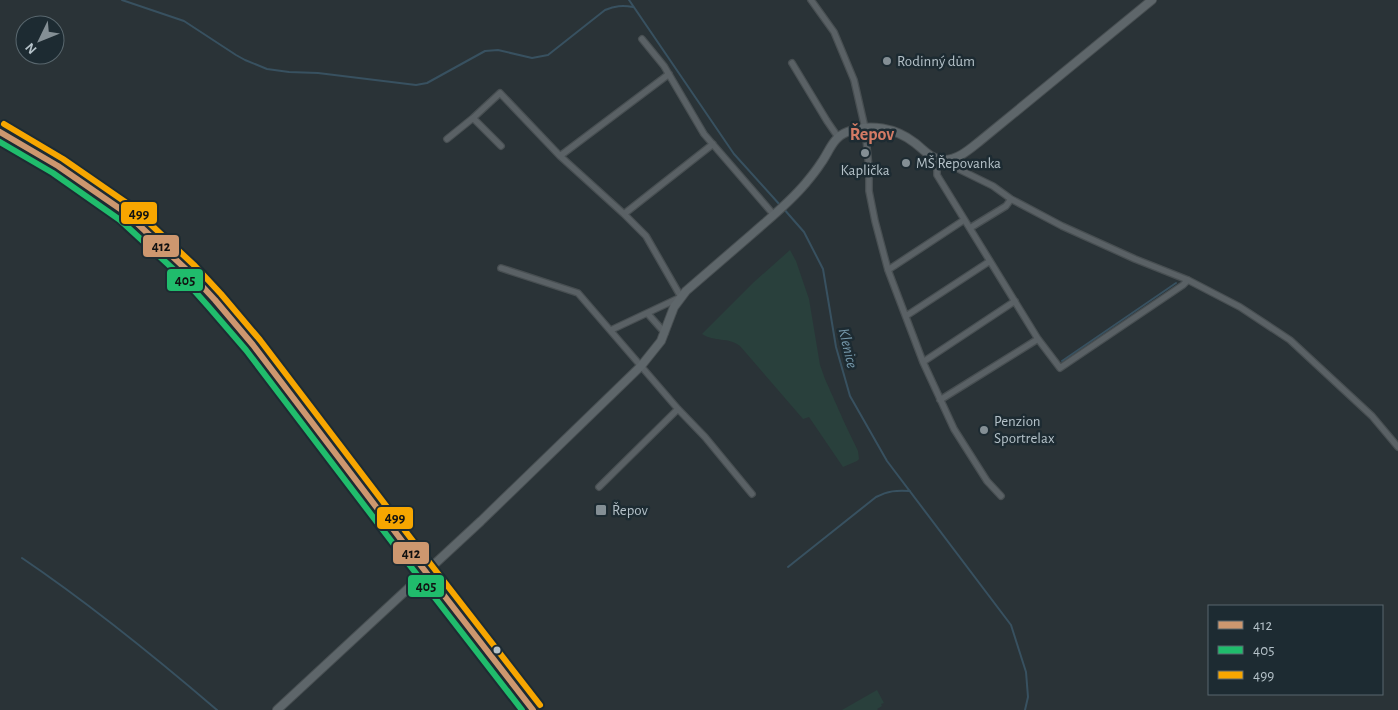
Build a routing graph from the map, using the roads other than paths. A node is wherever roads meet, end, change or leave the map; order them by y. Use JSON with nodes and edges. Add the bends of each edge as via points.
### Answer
{"nodes":[{"id":1,"x":811,"y":0,"type":"edge"},
{"id":2,"x":1152,"y":0,"type":"edge"},
{"id":3,"x":642,"y":39,"type":"dead end"},
{"id":4,"x":792,"y":63,"type":"dead end"},
{"id":5,"x":669,"y":74,"type":"junction"},
{"id":6,"x":472,"y":118,"type":"junction"},
{"id":7,"x":865,"y":128,"type":"junction"},
{"id":8,"x":0,"y":132,"type":"edge"},
{"id":9,"x":838,"y":137,"type":"junction"},
{"id":10,"x":447,"y":139,"type":"dead end"},
{"id":11,"x":713,"y":144,"type":"junction"},
{"id":12,"x":501,"y":146,"type":"dead end"},
{"id":13,"x":560,"y":156,"type":"junction"},
{"id":14,"x":940,"y":160,"type":"junction"},
{"id":15,"x":1011,"y":199,"type":"junction"},
{"id":16,"x":624,"y":214,"type":"junction"},
{"id":17,"x":775,"y":214,"type":"junction"},
{"id":18,"x":964,"y":220,"type":"junction"},
{"id":19,"x":970,"y":228,"type":"junction"},
{"id":20,"x":990,"y":261,"type":"junction"},
{"id":21,"x":501,"y":268,"type":"dead end"},
{"id":22,"x":888,"y":270,"type":"junction"},
{"id":23,"x":1188,"y":280,"type":"junction"},
{"id":24,"x":681,"y":297,"type":"junction"},
{"id":25,"x":1015,"y":301,"type":"junction"},
{"id":26,"x":648,"y":314,"type":"junction"},
{"id":27,"x":906,"y":316,"type":"junction"},
{"id":28,"x":611,"y":330,"type":"junction"},
{"id":29,"x":665,"y":333,"type":"junction"},
{"id":30,"x":1038,"y":339,"type":"junction"},
{"id":31,"x":923,"y":362,"type":"junction"},
{"id":32,"x":641,"y":366,"type":"junction"},
{"id":33,"x":940,"y":400,"type":"junction"},
{"id":34,"x":678,"y":409,"type":"junction"},
{"id":35,"x":1398,"y":447,"type":"edge"},
{"id":36,"x":599,"y":487,"type":"dead end"},
{"id":37,"x":752,"y":494,"type":"dead end"},
{"id":38,"x":1001,"y":496,"type":"dead end"},
{"id":39,"x":426,"y":572,"type":"junction"},
{"id":40,"x":277,"y":710,"type":"edge"},
{"id":41,"x":533,"y":710,"type":"edge"}],
"edges":[{"from":1,"to":7,"type":"street","via":[[834,32],[854,80]]},
{"from":2,"to":14,"type":"street","via":[[972,148],[953,159]]},
{"from":3,"to":5,"type":"street"},
{"from":4,"to":9,"type":"street"},
{"from":5,"to":11,"type":"street"},
{"from":5,"to":13,"type":"street"},
{"from":6,"to":10,"type":"street"},
{"from":6,"to":12,"type":"street"},
{"from":6,"to":13,"type":"street","via":[[500,93]]},
{"from":7,"to":9,"type":"street","via":[[845,132]]},
{"from":7,"to":14,"type":"street","via":[[899,133]]},
{"from":7,"to":22,"type":"street","via":[[869,191]]},
{"from":8,"to":39,"type":"main road","via":[[113,203],[189,272],[253,345]]},
{"from":9,"to":17,"type":"street","via":[[817,170]]},
{"from":11,"to":16,"type":"street"},
{"from":11,"to":17,"type":"street"},
{"from":13,"to":16,"type":"street"},
{"from":14,"to":15,"type":"street","via":[[993,186]]},
{"from":14,"to":18,"type":"street","via":[[936,166],[937,175]]},
{"from":15,"to":19,"type":"street","via":[[1006,206]]},
{"from":15,"to":23,"type":"street","via":[[1062,226]]},
{"from":16,"to":24,"type":"street","via":[[646,236]]},
{"from":17,"to":24,"type":"street"},
{"from":18,"to":19,"type":"street"},
{"from":18,"to":22,"type":"street"},
{"from":19,"to":20,"type":"street"},
{"from":20,"to":25,"type":"street"},
{"from":20,"to":27,"type":"street"},
{"from":21,"to":28,"type":"street","via":[[578,293]]},
{"from":22,"to":27,"type":"street"},
{"from":23,"to":30,"type":"street","via":[[1060,368]]},
{"from":23,"to":35,"type":"street","via":[[1240,307],[1290,340],[1372,416]]},
{"from":24,"to":26,"type":"street"},
{"from":24,"to":29,"type":"street"},
{"from":25,"to":30,"type":"street"},
{"from":25,"to":31,"type":"street"},
{"from":26,"to":28,"type":"street"},
{"from":26,"to":29,"type":"street"},
{"from":27,"to":31,"type":"street"},
{"from":28,"to":32,"type":"street"},
{"from":29,"to":32,"type":"street"},
{"from":30,"to":33,"type":"street"},
{"from":31,"to":33,"type":"street"},
{"from":32,"to":34,"type":"street"},
{"from":32,"to":39,"type":"street"},
{"from":33,"to":38,"type":"street","via":[[987,481]]},
{"from":34,"to":36,"type":"street"},
{"from":34,"to":37,"type":"street"},
{"from":39,"to":40,"type":"street"},
{"from":39,"to":41,"type":"main road"}]}
